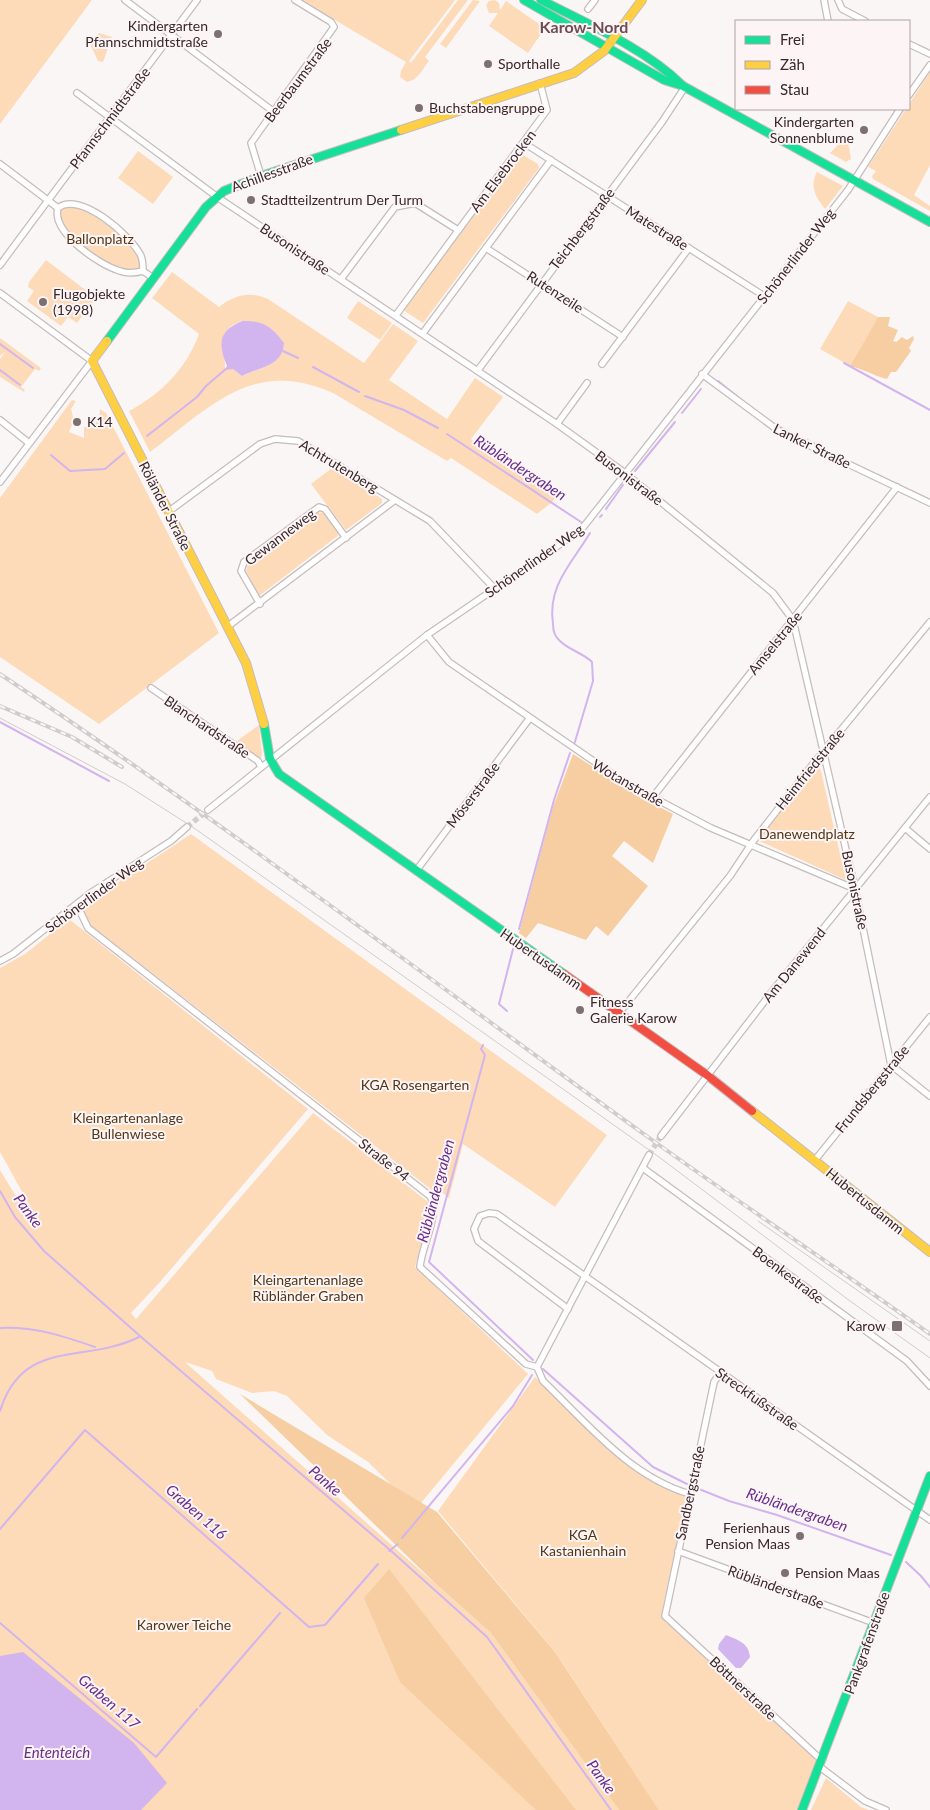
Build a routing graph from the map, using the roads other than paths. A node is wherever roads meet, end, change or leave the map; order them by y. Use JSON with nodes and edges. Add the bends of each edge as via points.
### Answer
{"nodes":[{"id":1,"x":125,"y":0,"type":"edge"},
{"id":2,"x":197,"y":0,"type":"edge"},
{"id":3,"x":295,"y":0,"type":"edge"},
{"id":4,"x":524,"y":0,"type":"edge"},
{"id":5,"x":541,"y":0,"type":"edge"},
{"id":6,"x":595,"y":0,"type":"edge"},
{"id":7,"x":642,"y":0,"type":"edge"},
{"id":8,"x":824,"y":0,"type":"edge"},
{"id":9,"x":838,"y":0,"type":"edge"},
{"id":10,"x":588,"y":9,"type":"dead end"},
{"id":11,"x":828,"y":20,"type":"edge"},
{"id":12,"x":863,"y":20,"type":"edge"},
{"id":13,"x":171,"y":35,"type":"junction"},
{"id":14,"x":614,"y":38,"type":"junction"},
{"id":15,"x":910,"y":44,"type":"edge"},
{"id":16,"x":606,"y":47,"type":"junction"},
{"id":17,"x":930,"y":54,"type":"edge"},
{"id":18,"x":930,"y":65,"type":"edge"},
{"id":19,"x":540,"y":83,"type":"junction"},
{"id":20,"x":684,"y":87,"type":"junction"},
{"id":21,"x":77,"y":93,"type":"dead end"},
{"id":22,"x":910,"y":95,"type":"edge"},
{"id":23,"x":899,"y":110,"type":"edge"},
{"id":24,"x":274,"y":112,"type":"junction"},
{"id":25,"x":110,"y":118,"type":"junction"},
{"id":26,"x":524,"y":143,"type":"junction"},
{"id":27,"x":551,"y":160,"type":"junction"},
{"id":28,"x":0,"y":164,"type":"edge"},
{"id":29,"x":261,"y":176,"type":"junction"},
{"id":30,"x":855,"y":181,"type":"junction"},
{"id":31,"x":216,"y":196,"type":"junction"},
{"id":32,"x":606,"y":196,"type":"junction"},
{"id":33,"x":48,"y":200,"type":"junction"},
{"id":34,"x":58,"y":208,"type":"junction"},
{"id":35,"x":930,"y":222,"type":"edge"},
{"id":36,"x":458,"y":230,"type":"junction"},
{"id":37,"x":486,"y":248,"type":"junction"},
{"id":38,"x":689,"y":248,"type":"junction"},
{"id":39,"x":0,"y":265,"type":"edge"},
{"id":40,"x":143,"y":272,"type":"junction"},
{"id":41,"x":153,"y":278,"type":"junction"},
{"id":42,"x":341,"y":279,"type":"junction"},
{"id":43,"x":542,"y":284,"type":"junction"},
{"id":44,"x":0,"y":293,"type":"edge"},
{"id":45,"x":764,"y":296,"type":"junction"},
{"id":46,"x":396,"y":315,"type":"junction"},
{"id":47,"x":422,"y":333,"type":"junction"},
{"id":48,"x":623,"y":337,"type":"junction"},
{"id":49,"x":92,"y":361,"type":"junction"},
{"id":50,"x":602,"y":364,"type":"dead end"},
{"id":51,"x":478,"y":370,"type":"junction"},
{"id":52,"x":702,"y":374,"type":"junction"},
{"id":53,"x":587,"y":383,"type":"dead end"},
{"id":54,"x":0,"y":420,"type":"edge"},
{"id":55,"x":557,"y":424,"type":"junction"},
{"id":56,"x":30,"y":442,"type":"junction"},
{"id":57,"x":625,"y":474,"type":"junction"},
{"id":58,"x":0,"y":482,"type":"edge"},
{"id":59,"x":897,"y":487,"type":"junction"},
{"id":60,"x":395,"y":500,"type":"junction"},
{"id":61,"x":930,"y":503,"type":"edge"},
{"id":62,"x":168,"y":512,"type":"junction"},
{"id":63,"x":346,"y":538,"type":"junction"},
{"id":64,"x":495,"y":588,"type":"junction"},
{"id":65,"x":260,"y":604,"type":"junction"},
{"id":66,"x":793,"y":620,"type":"junction"},
{"id":67,"x":930,"y":622,"type":"edge"},
{"id":68,"x":227,"y":627,"type":"junction"},
{"id":69,"x":428,"y":635,"type":"junction"},
{"id":70,"x":151,"y":688,"type":"dead end"},
{"id":71,"x":529,"y":720,"type":"junction"},
{"id":72,"x":824,"y":752,"type":"junction"},
{"id":73,"x":270,"y":759,"type":"junction"},
{"id":74,"x":261,"y":768,"type":"junction"},
{"id":75,"x":930,"y":797,"type":"edge"},
{"id":76,"x":652,"y":798,"type":"junction"},
{"id":77,"x":208,"y":810,"type":"tunnel mouth"},
{"id":78,"x":187,"y":827,"type":"tunnel mouth"},
{"id":79,"x":905,"y":828,"type":"junction"},
{"id":80,"x":750,"y":845,"type":"junction"},
{"id":81,"x":930,"y":849,"type":"edge"},
{"id":82,"x":416,"y":871,"type":"junction"},
{"id":83,"x":855,"y":889,"type":"junction"},
{"id":84,"x":77,"y":906,"type":"junction"},
{"id":85,"x":0,"y":961,"type":"edge"},
{"id":86,"x":619,"y":1013,"type":"junction"},
{"id":87,"x":930,"y":1017,"type":"edge"},
{"id":88,"x":891,"y":1065,"type":"junction"},
{"id":89,"x":707,"y":1075,"type":"junction"},
{"id":90,"x":930,"y":1096,"type":"edge"},
{"id":91,"x":661,"y":1136,"type":"tunnel mouth"},
{"id":92,"x":649,"y":1155,"type":"tunnel mouth"},
{"id":93,"x":815,"y":1160,"type":"junction"},
{"id":94,"x":643,"y":1168,"type":"junction"},
{"id":95,"x":930,"y":1252,"type":"edge"},
{"id":96,"x":585,"y":1278,"type":"junction"},
{"id":97,"x":568,"y":1309,"type":"junction"},
{"id":98,"x":537,"y":1366,"type":"junction"},
{"id":99,"x":720,"y":1373,"type":"junction"},
{"id":100,"x":930,"y":1386,"type":"edge"},
{"id":101,"x":930,"y":1476,"type":"edge"},
{"id":102,"x":690,"y":1494,"type":"junction"},
{"id":103,"x":917,"y":1511,"type":"junction"},
{"id":104,"x":930,"y":1520,"type":"edge"},
{"id":105,"x":678,"y":1551,"type":"junction"},
{"id":106,"x":664,"y":1616,"type":"joint"},
{"id":107,"x":874,"y":1623,"type":"junction"},
{"id":108,"x":823,"y":1759,"type":"junction"},
{"id":109,"x":820,"y":1767,"type":"junction"},
{"id":110,"x":802,"y":1810,"type":"edge"},
{"id":111,"x":886,"y":1810,"type":"edge"}],
"edges":[{"from":1,"to":13,"type":"street"},
{"from":2,"to":13,"type":"street","name":"Pfannschmidtstraße"},
{"from":3,"to":24,"type":"street","name":"Beerbaumstraße","via":[[331,22],[334,28]]},
{"from":4,"to":16,"type":"street"},
{"from":5,"to":14,"type":"street"},
{"from":6,"to":10,"type":"street"},
{"from":7,"to":14,"type":"street","name":"Achillesstraße"},
{"from":8,"to":11,"type":"street"},
{"from":9,"to":12,"type":"street","via":[[842,9]]},
{"from":13,"to":24,"type":"street"},
{"from":13,"to":25,"type":"street","name":"Pfannschmidtstraße"},
{"from":14,"to":16,"type":"street","name":"Achillesstraße"},
{"from":14,"to":20,"type":"street","via":[[671,74]]},
{"from":15,"to":17,"type":"street"},
{"from":16,"to":19,"type":"street","name":"Achillesstraße","via":[[587,66]]},
{"from":16,"to":20,"type":"street","via":[[664,80]]},
{"from":18,"to":22,"type":"street"},
{"from":19,"to":26,"type":"street","name":"Am Elsebrocken","via":[[547,110]]},
{"from":19,"to":29,"type":"street","name":"Achillesstraße"},
{"from":20,"to":30,"type":"street"},
{"from":20,"to":32,"type":"street","name":"Teichbergstraße"},
{"from":21,"to":25,"type":"street","name":"Busonistraße"},
{"from":23,"to":30,"type":"street","name":"Schönerlinder Weg"},
{"from":24,"to":29,"type":"street","name":"Beerbaumstraße","via":[[251,143]]},
{"from":25,"to":31,"type":"street","name":"Busonistraße"},
{"from":25,"to":33,"type":"street","name":"Pfannschmidtstraße"},
{"from":26,"to":27,"type":"street","name":"Matestraße"},
{"from":26,"to":36,"type":"street","name":"Am Elsebrocken"},
{"from":27,"to":32,"type":"street","name":"Matestraße"},
{"from":27,"to":37,"type":"street"},
{"from":28,"to":33,"type":"street"},
{"from":29,"to":31,"type":"street","name":"Achillesstraße"},
{"from":30,"to":35,"type":"street"},
{"from":30,"to":45,"type":"street","name":"Schönerlinder Weg"},
{"from":31,"to":41,"type":"street","name":"Achillesstraße"},
{"from":31,"to":42,"type":"street","name":"Busonistraße"},
{"from":32,"to":38,"type":"street","name":"Matestraße"},
{"from":32,"to":43,"type":"street","name":"Teichbergstraße"},
{"from":33,"to":34,"type":"street"},
{"from":33,"to":39,"type":"street","name":"Pfannschmidtstraße"},
{"from":34,"to":40,"type":"street","via":[[62,228],[90,255],[119,271]]},
{"from":34,"to":40,"type":"street","via":[[68,203],[78,205],[114,225],[136,247]]},
{"from":36,"to":42,"type":"street","via":[[415,203],[395,207]]},
{"from":36,"to":46,"type":"street","name":"Am Elsebrocken"},
{"from":37,"to":43,"type":"street","name":"Rutenzeile"},
{"from":37,"to":47,"type":"street"},
{"from":38,"to":45,"type":"street","name":"Matestraße"},
{"from":38,"to":48,"type":"street"},
{"from":40,"to":41,"type":"street"},
{"from":41,"to":49,"type":"street","name":"Achillesstraße"},
{"from":42,"to":46,"type":"street","name":"Busonistraße"},
{"from":43,"to":48,"type":"street","name":"Rutenzeile"},
{"from":43,"to":51,"type":"street","name":"Teichbergstraße"},
{"from":44,"to":49,"type":"street","name":"Röländer Straße"},
{"from":45,"to":52,"type":"street","name":"Schönerlinder Weg"},
{"from":46,"to":47,"type":"street","name":"Busonistraße"},
{"from":47,"to":51,"type":"street","name":"Busonistraße"},
{"from":48,"to":50,"type":"street"},
{"from":49,"to":56,"type":"street","name":"Achillesstraße"},
{"from":49,"to":62,"type":"street","name":"Röländer Straße"},
{"from":51,"to":55,"type":"street","name":"Busonistraße"},
{"from":52,"to":57,"type":"street","name":"Schönerlinder Weg"},
{"from":52,"to":59,"type":"street","name":"Lanker Straße","via":[[779,431]]},
{"from":53,"to":55,"type":"street"},
{"from":54,"to":56,"type":"street"},
{"from":55,"to":57,"type":"street","name":"Busonistraße"},
{"from":56,"to":58,"type":"street","name":"Achillesstraße"},
{"from":57,"to":64,"type":"street","name":"Schönerlinder Weg","via":[[581,530]]},
{"from":57,"to":66,"type":"street","name":"Busonistraße","via":[[773,592]]},
{"from":59,"to":61,"type":"street","name":"Lanker Straße"},
{"from":59,"to":66,"type":"street","name":"Amselstraße"},
{"from":60,"to":62,"type":"street","name":"Achtrutenberg","via":[[307,444],[288,439],[260,444]]},
{"from":60,"to":63,"type":"street"},
{"from":60,"to":64,"type":"street","name":"Achtrutenberg","via":[[430,521]]},
{"from":62,"to":68,"type":"street","name":"Röländer Straße"},
{"from":63,"to":65,"type":"street"},
{"from":63,"to":65,"type":"street","name":"Gewanneweg","via":[[325,509],[319,507],[244,562],[241,570]]},
{"from":64,"to":69,"type":"street","name":"Schönerlinder Weg"},
{"from":65,"to":68,"type":"street"},
{"from":66,"to":72,"type":"street","name":"Busonistraße"},
{"from":66,"to":76,"type":"street","name":"Amselstraße"},
{"from":67,"to":72,"type":"street","name":"Heimfriedstraße"},
{"from":68,"to":73,"type":"street","name":"Röländer Straße","via":[[256,688]]},
{"from":69,"to":71,"type":"street","name":"Wotanstraße","via":[[449,662]]},
{"from":69,"to":73,"type":"street","name":"Schönerlinder Weg"},
{"from":70,"to":74,"type":"street","name":"Blanchardstraße","via":[[258,761]]},
{"from":71,"to":76,"type":"street","name":"Wotanstraße"},
{"from":71,"to":82,"type":"street","name":"Möserstraße"},
{"from":72,"to":80,"type":"street","name":"Heimfriedstraße"},
{"from":72,"to":83,"type":"street","name":"Busonistraße"},
{"from":73,"to":74,"type":"street","name":"Schönerlinder Weg"},
{"from":73,"to":82,"type":"street","name":"Hubertusdamm","via":[[286,781]]},
{"from":74,"to":77,"type":"street","name":"Schönerlinder Weg"},
{"from":75,"to":79,"type":"street","name":"Am Danewend"},
{"from":76,"to":80,"type":"street","name":"Wotanstraße"},
{"from":78,"to":84,"type":"street","name":"Schönerlinder Weg","via":[[171,841],[92,892]]},
{"from":79,"to":81,"type":"street"},
{"from":79,"to":83,"type":"street","name":"Am Danewend"},
{"from":80,"to":83,"type":"street","name":"Wotanstraße"},
{"from":80,"to":86,"type":"street","name":"Heimfriedstraße","via":[[730,876]]},
{"from":82,"to":86,"type":"street","name":"Hubertusdamm"},
{"from":83,"to":88,"type":"street","name":"Busonistraße"},
{"from":83,"to":89,"type":"street","name":"Am Danewend"},
{"from":84,"to":85,"type":"street","name":"Schönerlinder Weg"},
{"from":84,"to":98,"type":"street","name":"Straße 94","via":[[88,928],[430,1196],[434,1203],[433,1213],[420,1267],[526,1364]]},
{"from":86,"to":89,"type":"street","name":"Hubertusdamm"},
{"from":87,"to":88,"type":"street","name":"Frundsbergstraße"},
{"from":88,"to":90,"type":"street"},
{"from":88,"to":93,"type":"street","name":"Frundsbergstraße"},
{"from":89,"to":91,"type":"street","name":"Am Danewend"},
{"from":89,"to":93,"type":"street","name":"Hubertusdamm"},
{"from":92,"to":94,"type":"street"},
{"from":93,"to":95,"type":"street","name":"Hubertusdamm"},
{"from":94,"to":96,"type":"street"},
{"from":94,"to":100,"type":"street","name":"Boenkestraße","via":[[907,1361]]},
{"from":96,"to":97,"type":"street"},
{"from":96,"to":97,"type":"street","name":"Streckfußstraße","via":[[497,1214],[485,1214],[477,1220],[474,1233],[478,1242]]},
{"from":96,"to":99,"type":"street","name":"Streckfußstraße"},
{"from":97,"to":98,"type":"street"},
{"from":98,"to":102,"type":"street","via":[[543,1381],[634,1467],[659,1482]]},
{"from":99,"to":102,"type":"street","name":"Sandbergstraße","via":[[714,1382]]},
{"from":99,"to":103,"type":"street","name":"Streckfußstraße"},
{"from":101,"to":103,"type":"street","name":"Pankgrafenstraße"},
{"from":102,"to":105,"type":"street","name":"Sandbergstraße"},
{"from":103,"to":104,"type":"street","name":"Streckfußstraße"},
{"from":103,"to":107,"type":"street","name":"Pankgrafenstraße"},
{"from":105,"to":106,"type":"street","name":"Sandbergstraße"},
{"from":105,"to":107,"type":"street","name":"Rübländerstraße"},
{"from":106,"to":108,"type":"street","name":"Böttnerstraße"},
{"from":107,"to":108,"type":"street","name":"Pankgrafenstraße"},
{"from":108,"to":109,"type":"street","name":"Pankgrafenstraße"},
{"from":109,"to":110,"type":"street","name":"Pankgrafenstraße"},
{"from":109,"to":111,"type":"street","via":[[865,1801]]}]}
